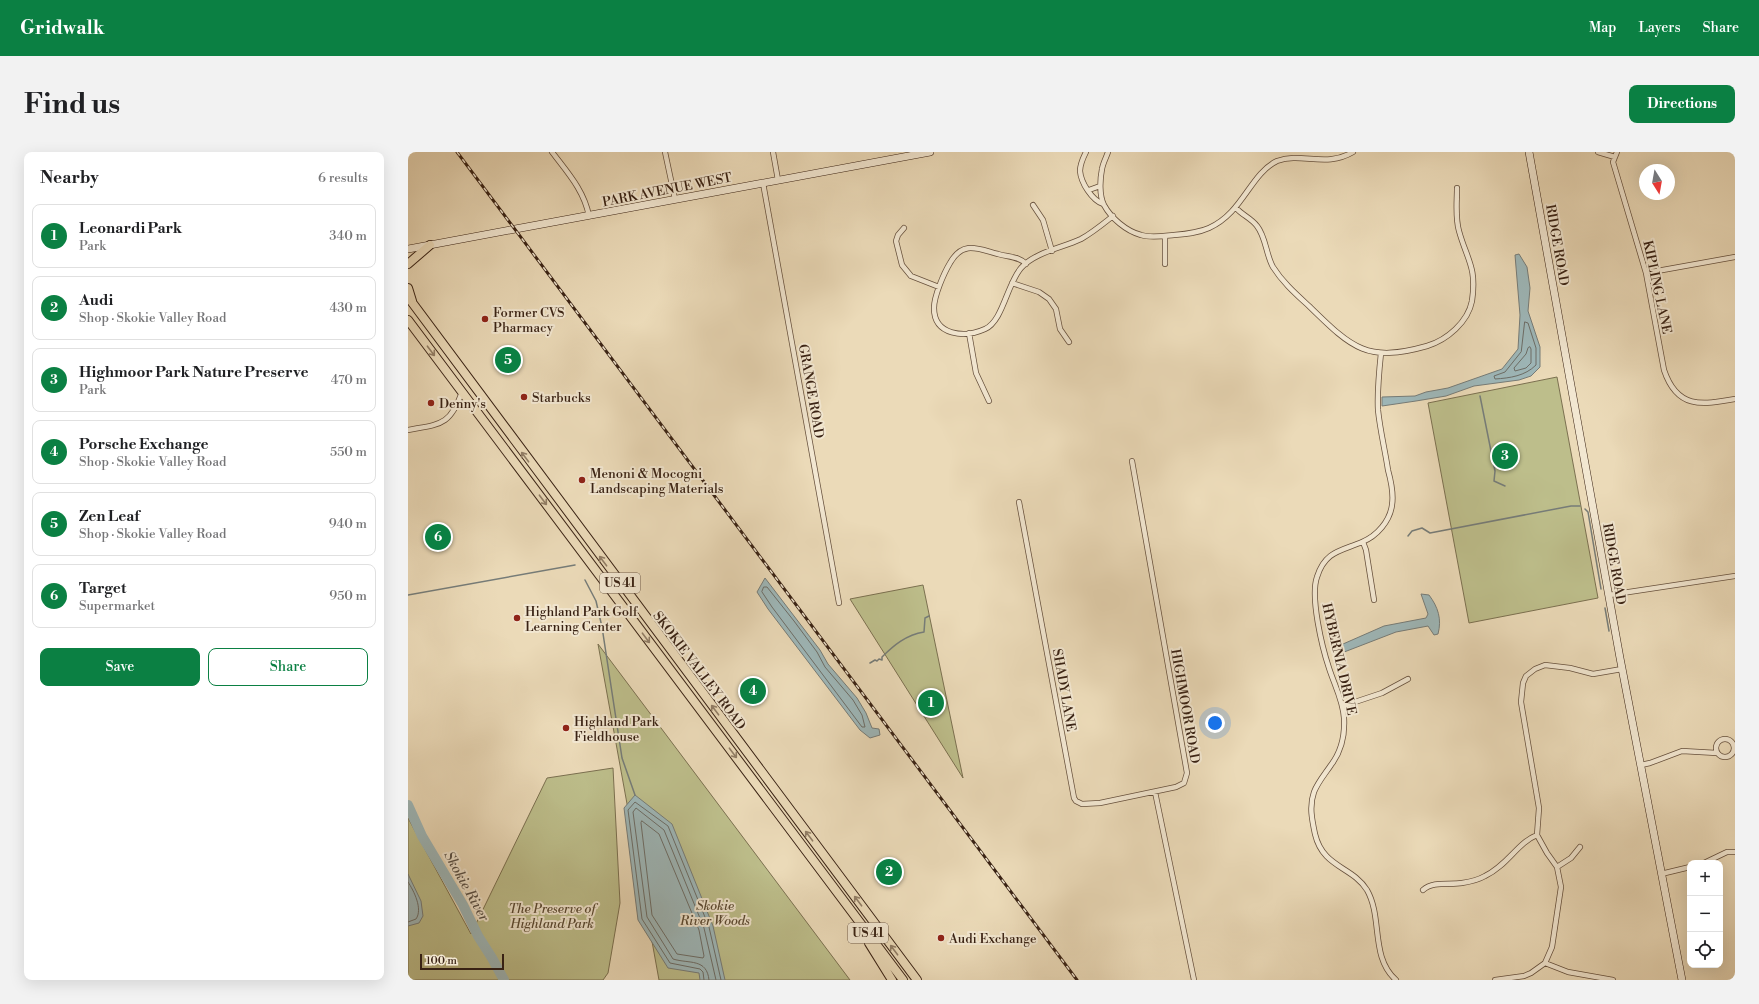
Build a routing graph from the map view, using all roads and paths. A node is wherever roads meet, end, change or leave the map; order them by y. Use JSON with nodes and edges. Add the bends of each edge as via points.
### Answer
{"nodes":[{"id":1,"x":552,"y":152,"type":"edge"},
{"id":2,"x":665,"y":152,"type":"edge"},
{"id":3,"x":773,"y":152,"type":"edge"},
{"id":4,"x":928,"y":152,"type":"edge"},
{"id":5,"x":1086,"y":152,"type":"edge"},
{"id":6,"x":1108,"y":152,"type":"edge"},
{"id":7,"x":1354,"y":152,"type":"edge"},
{"id":8,"x":1530,"y":152,"type":"edge"},
{"id":9,"x":1598,"y":152,"type":"edge"},
{"id":10,"x":1617,"y":152,"type":"edge"},
{"id":11,"x":1615,"y":157,"type":"junction"},
{"id":12,"x":778,"y":180,"type":"junction"},
{"id":13,"x":763,"y":183,"type":"junction"},
{"id":14,"x":1100,"y":186,"type":"junction"},
{"id":15,"x":1457,"y":188,"type":"dead end"},
{"id":16,"x":1089,"y":190,"type":"junction"},
{"id":17,"x":675,"y":199,"type":"junction"},
{"id":18,"x":1103,"y":204,"type":"junction"},
{"id":19,"x":1033,"y":205,"type":"dead end"},
{"id":20,"x":1236,"y":208,"type":"junction"},
{"id":21,"x":589,"y":216,"type":"junction"},
{"id":22,"x":1113,"y":216,"type":"junction"},
{"id":23,"x":904,"y":228,"type":"dead end"},
{"id":24,"x":1165,"y":236,"type":"junction"},
{"id":25,"x":430,"y":245,"type":"junction"},
{"id":26,"x":408,"y":249,"type":"edge"},
{"id":27,"x":1052,"y":251,"type":"junction"},
{"id":28,"x":1735,"y":256,"type":"edge"},
{"id":29,"x":408,"y":264,"type":"edge"},
{"id":30,"x":1026,"y":264,"type":"junction"},
{"id":31,"x":1165,"y":264,"type":"dead end"},
{"id":32,"x":1646,"y":273,"type":"junction"},
{"id":33,"x":1012,"y":283,"type":"junction"},
{"id":34,"x":939,"y":287,"type":"junction"},
{"id":35,"x":408,"y":288,"type":"edge"},
{"id":36,"x":410,"y":300,"type":"edge"},
{"id":37,"x":408,"y":320,"type":"edge"},
{"id":38,"x":969,"y":333,"type":"junction"},
{"id":39,"x":1069,"y":342,"type":"dead end"},
{"id":40,"x":1381,"y":353,"type":"junction"},
{"id":41,"x":462,"y":392,"type":"junction"},
{"id":42,"x":1735,"y":398,"type":"edge"},
{"id":43,"x":989,"y":401,"type":"dead end"},
{"id":44,"x":408,"y":430,"type":"edge"},
{"id":45,"x":1132,"y":461,"type":"dead end"},
{"id":46,"x":1019,"y":502,"type":"dead end"},
{"id":47,"x":1363,"y":542,"type":"junction"},
{"id":48,"x":1735,"y":576,"type":"edge"},
{"id":49,"x":1609,"y":595,"type":"junction"},
{"id":50,"x":1374,"y":600,"type":"dead end"},
{"id":51,"x":840,"y":603,"type":"dead end"},
{"id":52,"x":1622,"y":668,"type":"junction"},
{"id":53,"x":1408,"y":679,"type":"dead end"},
{"id":54,"x":1343,"y":706,"type":"junction"},
{"id":55,"x":1717,"y":753,"type":"junction"},
{"id":56,"x":1641,"y":765,"type":"junction"},
{"id":57,"x":1155,"y":792,"type":"junction"},
{"id":58,"x":1537,"y":835,"type":"junction"},
{"id":59,"x":1580,"y":847,"type":"dead end"},
{"id":60,"x":1735,"y":852,"type":"edge"},
{"id":61,"x":1710,"y":860,"type":"edge"},
{"id":62,"x":1557,"y":867,"type":"junction"},
{"id":63,"x":1687,"y":868,"type":"edge"},
{"id":64,"x":1661,"y":874,"type":"junction"},
{"id":65,"x":833,"y":887,"type":"junction"},
{"id":66,"x":1423,"y":890,"type":"dead end"},
{"id":67,"x":1545,"y":963,"type":"junction"},
{"id":68,"x":892,"y":980,"type":"edge"},
{"id":69,"x":903,"y":980,"type":"edge"},
{"id":70,"x":917,"y":980,"type":"edge"},
{"id":71,"x":1194,"y":980,"type":"edge"},
{"id":72,"x":1396,"y":980,"type":"edge"},
{"id":73,"x":1496,"y":980,"type":"edge"},
{"id":74,"x":1613,"y":980,"type":"edge"},
{"id":75,"x":1682,"y":980,"type":"edge"}],
"edges":[{"from":1,"to":21,"type":"street","via":[[580,189]]},
{"from":2,"to":17,"type":"street"},
{"from":3,"to":12,"type":"street"},
{"from":4,"to":12,"type":"street","name":"PARK AVENUE WEST"},
{"from":5,"to":16,"type":"street","via":[[1080,170]]},
{"from":6,"to":14,"type":"street","via":[[1102,168]]},
{"from":7,"to":20,"type":"street","via":[[1337,159],[1292,157],[1279,160],[1268,166]]},
{"from":8,"to":49,"type":"street","name":"RIDGE ROAD"},
{"from":9,"to":11,"type":"street"},
{"from":10,"to":11,"type":"street"},
{"from":11,"to":32,"type":"street","name":"KIPLING LANE","via":[[1613,162]]},
{"from":12,"to":13,"type":"street","name":"PARK AVENUE WEST"},
{"from":13,"to":17,"type":"street","name":"PARK AVENUE WEST"},
{"from":13,"to":51,"type":"street","name":"GRANGE ROAD"},
{"from":14,"to":16,"type":"street"},
{"from":14,"to":18,"type":"street"},
{"from":15,"to":40,"type":"street","via":[[1458,229],[1470,261],[1474,281],[1472,303],[1467,314],[1454,331],[1429,345],[1404,352]]},
{"from":16,"to":18,"type":"street","via":[[1098,202]]},
{"from":17,"to":21,"type":"street","name":"PARK AVENUE WEST"},
{"from":18,"to":22,"type":"street"},
{"from":19,"to":27,"type":"street","via":[[1044,220]]},
{"from":20,"to":24,"type":"street","via":[[1208,229]]},
{"from":20,"to":40,"type":"street","via":[[1257,225],[1276,273],[1285,283],[1338,335],[1353,345]]},
{"from":21,"to":25,"type":"street","name":"PARK AVENUE WEST"},
{"from":22,"to":24,"type":"street","via":[[1132,232],[1153,237]]},
{"from":22,"to":27,"type":"street","via":[[1082,238]]},
{"from":23,"to":34,"type":"street","via":[[896,241],[902,265],[911,276]]},
{"from":24,"to":31,"type":"street"},
{"from":25,"to":26,"type":"street","name":"PARK AVENUE WEST"},
{"from":25,"to":29,"type":"highway"},
{"from":27,"to":30,"type":"street"},
{"from":28,"to":32,"type":"street"},
{"from":30,"to":33,"type":"street","via":[[1016,274]]},
{"from":30,"to":34,"type":"street","via":[[1019,259],[980,248],[962,250],[954,256]]},
{"from":32,"to":42,"type":"street","name":"KIPLING LANE","via":[[1664,370],[1671,387],[1679,395],[1697,403]]},
{"from":33,"to":38,"type":"street","via":[[996,320],[984,329]]},
{"from":33,"to":39,"type":"street","via":[[1039,292],[1049,299],[1056,309],[1060,329]]},
{"from":34,"to":38,"type":"street","via":[[934,306],[936,320],[952,333]]},
{"from":35,"to":36,"type":"highway","name":"SKOKIE VALLEY ROAD"},
{"from":70,"to":36,"type":"highway","name":"SKOKIE VALLEY ROAD","number":"US 41","one_way":true},
{"from":37,"to":41,"type":"highway","name":"SKOKIE VALLEY ROAD","number":"US 41","one_way":true},
{"from":38,"to":43,"type":"street","via":[[976,373]]},
{"from":40,"to":47,"type":"street","name":"HYBERNIA DRIVE","via":[[1378,406],[1392,487],[1392,504],[1391,512],[1381,528]]},
{"from":41,"to":44,"type":"street","via":[[457,406],[441,424]]},
{"from":41,"to":65,"type":"highway","name":"SKOKIE VALLEY ROAD","number":"US 41","one_way":true},
{"from":45,"to":57,"type":"street","name":"HIGHMOOR ROAD","via":[[1187,773],[1184,783]]},
{"from":46,"to":57,"type":"street","name":"SHADY LANE","via":[[1074,798],[1082,804]]},
{"from":47,"to":50,"type":"street"},
{"from":47,"to":54,"type":"street","name":"HYBERNIA DRIVE","via":[[1336,552],[1324,562],[1314,585],[1327,663]]},
{"from":48,"to":49,"type":"street"},
{"from":49,"to":52,"type":"street","name":"RIDGE ROAD"},
{"from":52,"to":56,"type":"street","name":"RIDGE ROAD"},
{"from":52,"to":58,"type":"street","via":[[1593,674],[1545,665],[1534,669],[1526,676],[1521,702],[1538,808]]},
{"from":53,"to":54,"type":"street","via":[[1382,693]]},
{"from":54,"to":72,"type":"street","name":"HYBERNIA DRIVE","via":[[1343,738],[1339,752],[1318,782],[1314,793],[1313,822],[1316,837],[1325,855],[1355,877],[1366,890],[1374,914],[1382,959]]},
{"from":55,"to":55,"type":"street","via":[[1724,757],[1729,756],[1734,749],[1733,743],[1728,739],[1720,740],[1716,744]]},
{"from":55,"to":56,"type":"street","via":[[1682,750]]},
{"from":56,"to":64,"type":"street","name":"RIDGE ROAD"},
{"from":57,"to":71,"type":"street"},
{"from":58,"to":62,"type":"street"},
{"from":58,"to":66,"type":"street","via":[[1527,839],[1506,862],[1485,876],[1461,884],[1427,886]]},
{"from":59,"to":62,"type":"street","via":[[1571,858]]},
{"from":60,"to":61,"type":"street","via":[[1726,852]]},
{"from":62,"to":67,"type":"street","via":[[1561,888],[1552,946]]},
{"from":63,"to":64,"type":"street"},
{"from":64,"to":75,"type":"street","name":"RIDGE ROAD"},
{"from":65,"to":68,"type":"highway"},
{"from":65,"to":69,"type":"highway","name":"SKOKIE VALLEY ROAD","number":"US 41"},
{"from":67,"to":73,"type":"street","via":[[1531,973]]},
{"from":67,"to":74,"type":"street","via":[[1575,974]]}]}
